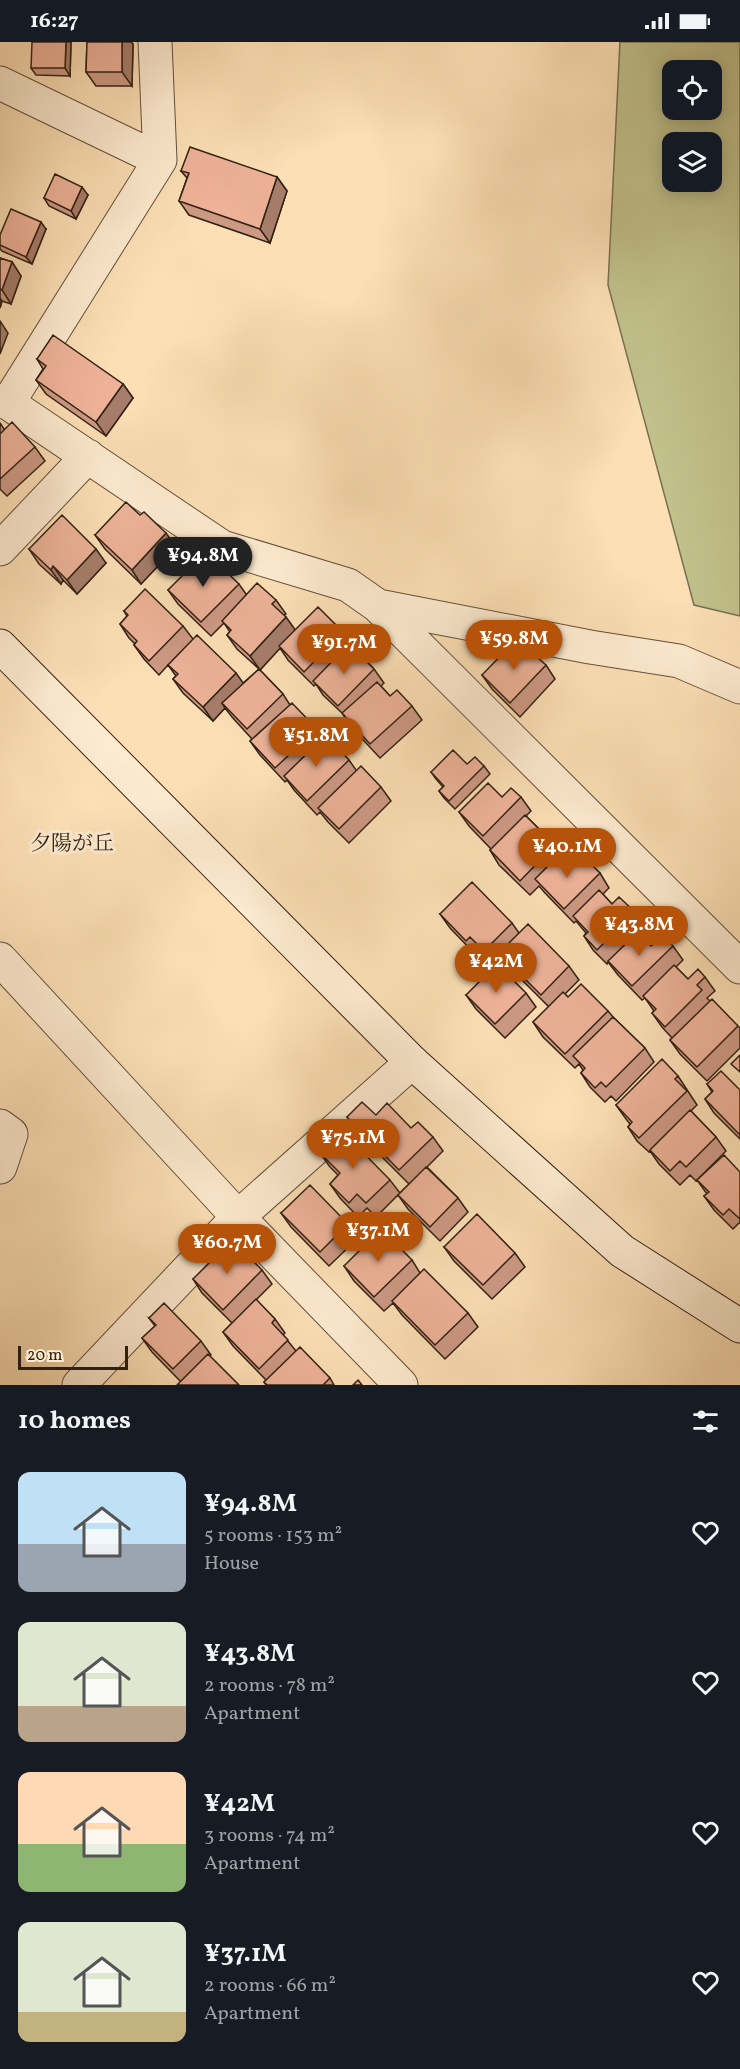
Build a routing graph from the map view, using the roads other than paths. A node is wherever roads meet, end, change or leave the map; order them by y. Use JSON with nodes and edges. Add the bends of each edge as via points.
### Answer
{"nodes":[{"id":1,"x":155,"y":42,"type":"edge"},
{"id":2,"x":0,"y":83,"type":"edge"},
{"id":3,"x":160,"y":160,"type":"junction"},
{"id":4,"x":4,"y":402,"type":"edge"},
{"id":5,"x":88,"y":456,"type":"junction"},
{"id":6,"x":0,"y":549,"type":"edge"},
{"id":7,"x":378,"y":606,"type":"junction"},
{"id":8,"x":0,"y":646,"type":"edge"},
{"id":9,"x":740,"y":687,"type":"edge"},
{"id":10,"x":0,"y":959,"type":"edge"},
{"id":11,"x":740,"y":968,"type":"edge"},
{"id":12,"x":412,"y":1062,"type":"junction"},
{"id":13,"x":0,"y":1126,"type":"edge"},
{"id":14,"x":0,"y":1167,"type":"edge"},
{"id":15,"x":238,"y":1216,"type":"junction"},
{"id":16,"x":740,"y":1326,"type":"edge"},
{"id":17,"x":89,"y":1382,"type":"edge"},
{"id":18,"x":401,"y":1385,"type":"edge"}],
"edges":[{"from":1,"to":3,"type":"street"},
{"from":2,"to":3,"type":"street"},
{"from":3,"to":4,"type":"street"},
{"from":4,"to":5,"type":"street"},
{"from":5,"to":6,"type":"street"},
{"from":5,"to":7,"type":"street","via":[[222,548],[348,585]]},
{"from":7,"to":9,"type":"street","via":[[679,661]]},
{"from":7,"to":11,"type":"street"},
{"from":8,"to":12,"type":"street"},
{"from":10,"to":15,"type":"street"},
{"from":12,"to":15,"type":"street"},
{"from":12,"to":16,"type":"street","via":[[622,1251]]},
{"from":13,"to":14,"type":"street","via":[[11,1134]]},
{"from":15,"to":17,"type":"street"},
{"from":15,"to":18,"type":"street"}]}
